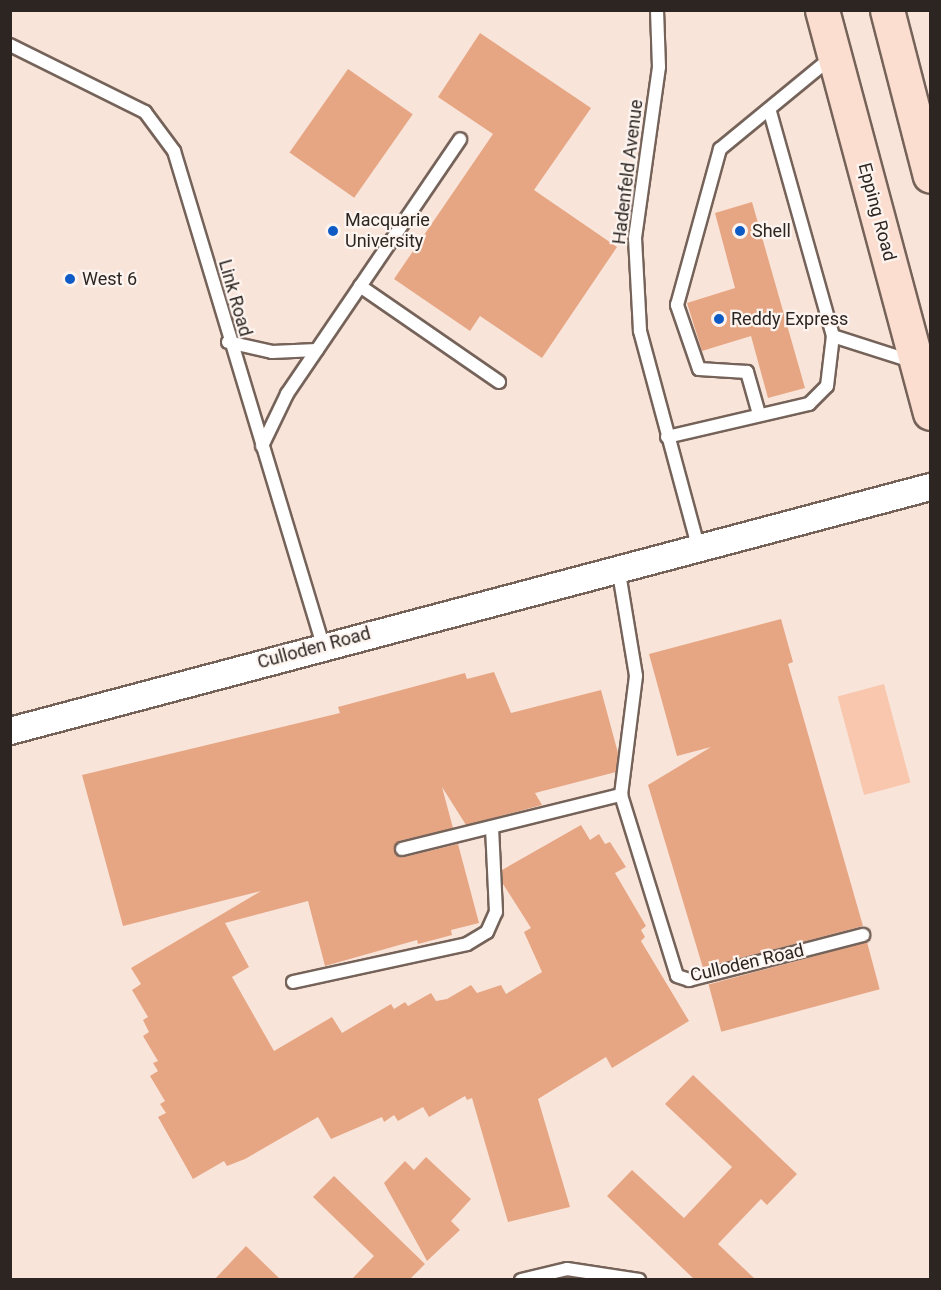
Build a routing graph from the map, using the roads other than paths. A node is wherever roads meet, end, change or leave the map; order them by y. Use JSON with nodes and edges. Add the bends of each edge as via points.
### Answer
{"nodes":[{"id":1,"x":657,"y":10,"type":"edge"},
{"id":2,"x":822,"y":10,"type":"edge"},
{"id":3,"x":886,"y":10,"type":"edge"},
{"id":4,"x":10,"y":45,"type":"edge"},
{"id":5,"x":834,"y":55,"type":"junction"},
{"id":6,"x":770,"y":112,"type":"junction"},
{"id":7,"x":460,"y":139,"type":"dead end"},
{"id":8,"x":930,"y":176,"type":"edge"},
{"id":9,"x":360,"y":286,"type":"junction"},
{"id":10,"x":832,"y":336,"type":"junction"},
{"id":11,"x":228,"y":342,"type":"junction"},
{"id":12,"x":317,"y":350,"type":"junction"},
{"id":13,"x":918,"y":364,"type":"junction"},
{"id":14,"x":499,"y":382,"type":"dead end"},
{"id":15,"x":930,"y":413,"type":"edge"},
{"id":16,"x":759,"y":414,"type":"junction"},
{"id":17,"x":668,"y":437,"type":"junction"},
{"id":18,"x":262,"y":446,"type":"junction"},
{"id":19,"x":930,"y":487,"type":"edge"},
{"id":20,"x":698,"y":546,"type":"junction"},
{"id":21,"x":618,"y":567,"type":"junction"},
{"id":22,"x":323,"y":645,"type":"junction"},
{"id":23,"x":10,"y":731,"type":"edge"},
{"id":24,"x":621,"y":795,"type":"junction"},
{"id":25,"x":492,"y":828,"type":"junction"},
{"id":26,"x":402,"y":849,"type":"dead end"},
{"id":27,"x":863,"y":935,"type":"dead end"},
{"id":28,"x":293,"y":982,"type":"dead end"},
{"id":29,"x":521,"y":1280,"type":"edge"},
{"id":30,"x":639,"y":1280,"type":"edge"}],
"edges":[{"from":1,"to":17,"type":"lane","name":"Hadenfeld Avenue","via":[[658,67],[635,238],[640,331]]},
{"from":2,"to":5,"type":"main road","name":"Epping Road"},
{"from":3,"to":8,"type":"main road"},
{"from":4,"to":11,"type":"lane","name":"Link Road","via":[[120,96],[145,112],[164,132],[174,151]]},
{"from":5,"to":6,"type":"lane"},
{"from":5,"to":13,"type":"main road","name":"Epping Road"},
{"from":6,"to":10,"type":"lane"},
{"from":6,"to":16,"type":"lane","via":[[720,149],[677,305],[699,369],[747,372]]},
{"from":7,"to":9,"type":"lane"},
{"from":9,"to":12,"type":"lane"},
{"from":9,"to":14,"type":"lane"},
{"from":10,"to":13,"type":"lane"},
{"from":10,"to":16,"type":"lane","via":[[827,386],[809,404]]},
{"from":11,"to":12,"type":"lane","via":[[272,352]]},
{"from":11,"to":18,"type":"lane","name":"Link Road"},
{"from":12,"to":18,"type":"lane","via":[[282,401]]},
{"from":13,"to":15,"type":"main road","name":"Epping Road"},
{"from":16,"to":17,"type":"lane"},
{"from":17,"to":20,"type":"lane","name":"Hadenfeld Avenue"},
{"from":18,"to":22,"type":"lane","name":"Link Road"},
{"from":19,"to":20,"type":"street","name":"Culloden Road"},
{"from":20,"to":21,"type":"street","name":"Culloden Road"},
{"from":21,"to":22,"type":"street","name":"Culloden Road"},
{"from":21,"to":24,"type":"lane","name":"Culloden Road","via":[[636,676]]},
{"from":22,"to":23,"type":"street","name":"Culloden Road"},
{"from":24,"to":25,"type":"lane"},
{"from":24,"to":27,"type":"lane","name":"Culloden Road","via":[[677,976],[689,980]]},
{"from":25,"to":26,"type":"lane"},
{"from":25,"to":28,"type":"lane","via":[[496,912],[487,932],[467,944]]},
{"from":29,"to":30,"type":"lane","via":[[567,1269]]}]}
